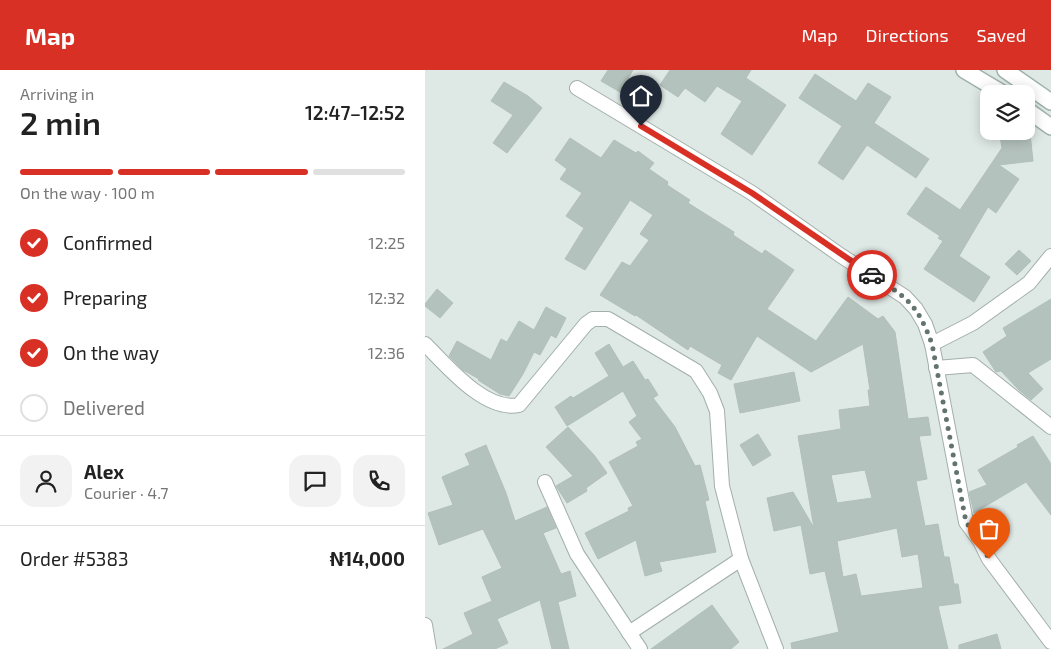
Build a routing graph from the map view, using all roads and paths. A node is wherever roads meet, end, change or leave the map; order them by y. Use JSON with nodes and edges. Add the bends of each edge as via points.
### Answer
{"nodes":[{"id":1,"x":964,"y":70,"type":"edge"},
{"id":2,"x":1011,"y":72,"type":"edge"},
{"id":3,"x":989,"y":85,"type":"edge"},
{"id":4,"x":577,"y":88,"type":"dead end"},
{"id":5,"x":1051,"y":102,"type":"edge"},
{"id":6,"x":1035,"y":115,"type":"edge"},
{"id":7,"x":1051,"y":127,"type":"edge"},
{"id":8,"x":1051,"y":256,"type":"edge"},
{"id":9,"x":425,"y":344,"type":"edge"},
{"id":10,"x":932,"y":344,"type":"junction"},
{"id":11,"x":936,"y":368,"type":"junction"},
{"id":12,"x":1051,"y":428,"type":"edge"},
{"id":13,"x":545,"y":482,"type":"dead end"},
{"id":14,"x":741,"y":559,"type":"junction"},
{"id":15,"x":425,"y":625,"type":"edge"},
{"id":16,"x":629,"y":633,"type":"junction"},
{"id":17,"x":1051,"y":644,"type":"edge"},
{"id":18,"x":429,"y":649,"type":"edge"},
{"id":19,"x":640,"y":649,"type":"edge"},
{"id":20,"x":776,"y":649,"type":"edge"},
{"id":21,"x":1041,"y":649,"type":"edge"}],
"edges":[{"from":1,"to":3,"type":"street"},
{"from":2,"to":5,"type":"street"},
{"from":4,"to":10,"type":"street","via":[[752,193],[905,297],[925,324]]},
{"from":6,"to":7,"type":"street"},
{"from":8,"to":10,"type":"street","via":[[1029,283],[973,323]]},
{"from":9,"to":14,"type":"street","via":[[468,388],[509,408],[519,406],[593,319],[608,319],[696,371],[717,411],[722,486]]},
{"from":10,"to":11,"type":"street"},
{"from":11,"to":12,"type":"street","via":[[973,366]]},
{"from":11,"to":17,"type":"street","via":[[966,522]]},
{"from":13,"to":16,"type":"street","via":[[577,554]]},
{"from":14,"to":16,"type":"street"},
{"from":14,"to":20,"type":"street"},
{"from":15,"to":18,"type":"street"},
{"from":16,"to":19,"type":"street"},
{"from":17,"to":21,"type":"street"}]}
